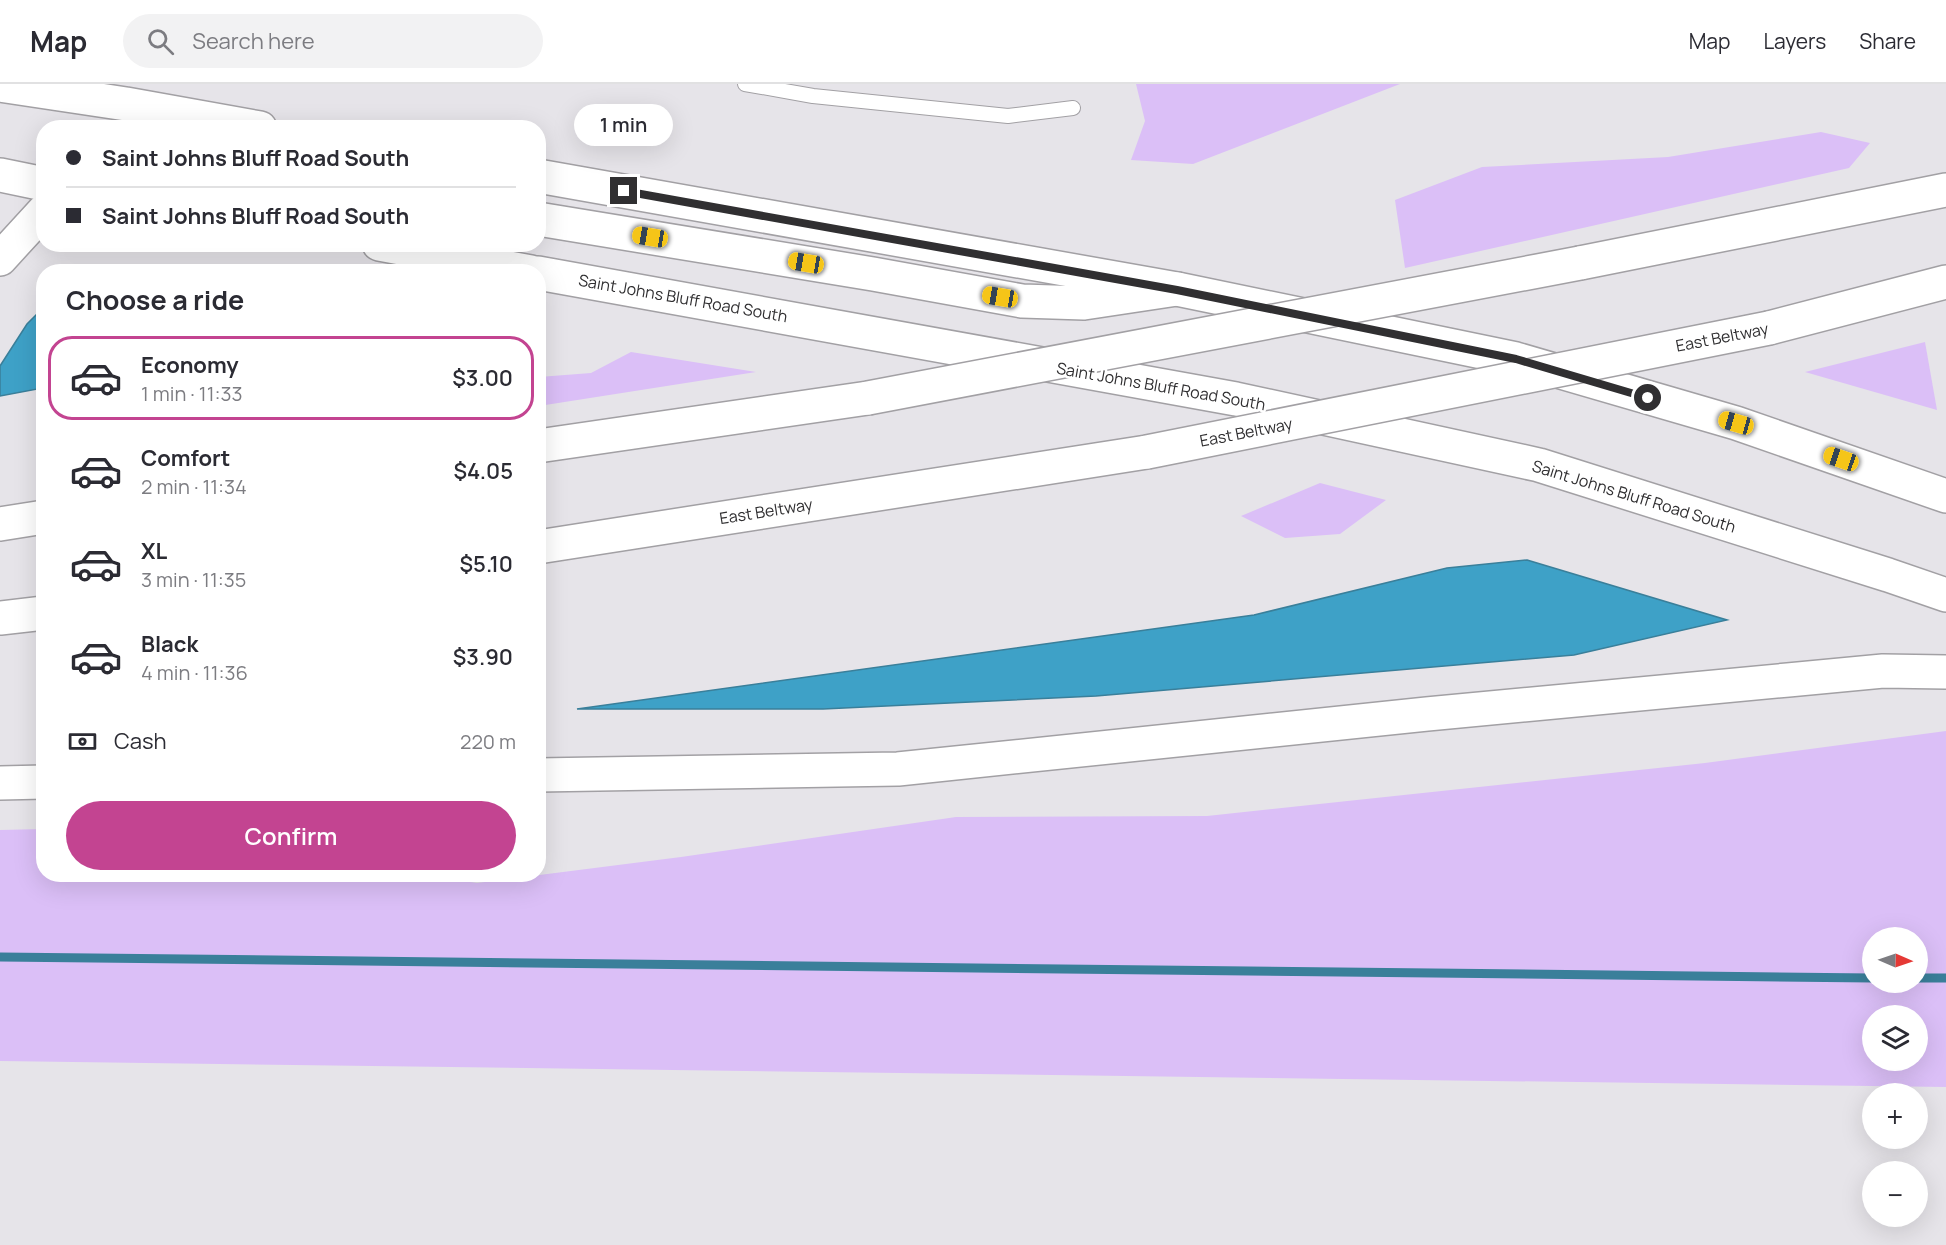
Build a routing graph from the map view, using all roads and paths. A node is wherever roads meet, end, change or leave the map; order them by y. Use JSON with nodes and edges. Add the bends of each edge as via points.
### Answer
{"nodes":[{"id":1,"x":745,"y":84,"type":"edge"},
{"id":2,"x":0,"y":85,"type":"edge"},
{"id":3,"x":1073,"y":108,"type":"dead end"},
{"id":4,"x":215,"y":120,"type":"edge"},
{"id":5,"x":0,"y":175,"type":"edge"},
{"id":6,"x":546,"y":177,"type":"edge"},
{"id":7,"x":36,"y":182,"type":"edge"},
{"id":8,"x":1946,"y":190,"type":"edge"},
{"id":9,"x":36,"y":220,"type":"edge"},
{"id":10,"x":546,"y":220,"type":"edge"},
{"id":11,"x":423,"y":252,"type":"edge"},
{"id":12,"x":0,"y":259,"type":"edge"},
{"id":13,"x":488,"y":264,"type":"edge"},
{"id":14,"x":546,"y":274,"type":"edge"},
{"id":15,"x":1946,"y":282,"type":"edge"},
{"id":16,"x":1177,"y":290,"type":"junction"},
{"id":17,"x":546,"y":445,"type":"edge"},
{"id":18,"x":1946,"y":496,"type":"edge"},
{"id":19,"x":36,"y":518,"type":"edge"},
{"id":20,"x":0,"y":524,"type":"edge"},
{"id":21,"x":546,"y":546,"type":"edge"},
{"id":22,"x":1946,"y":595,"type":"edge"},
{"id":23,"x":36,"y":614,"type":"edge"},
{"id":24,"x":0,"y":618,"type":"edge"},
{"id":25,"x":1946,"y":672,"type":"edge"},
{"id":26,"x":546,"y":775,"type":"edge"},
{"id":27,"x":36,"y":782,"type":"edge"},
{"id":28,"x":0,"y":783,"type":"edge"}],
"edges":[{"from":1,"to":3,"type":"lane","via":[[813,96],[1008,116]]},
{"from":2,"to":4,"type":"main road"},
{"from":5,"to":7,"type":"main road"},
{"from":6,"to":16,"type":"main road"},
{"from":8,"to":17,"type":"main road","bridge":true,"via":[[868,398]]},
{"from":9,"to":12,"type":"main road"},
{"from":10,"to":16,"type":"main road","via":[[1022,301],[1084,303]]},
{"from":11,"to":13,"type":"main road"},
{"from":14,"to":22,"type":"main road","name":"Saint Johns Bluff Road South","via":[[1236,399],[1539,465]]},
{"from":15,"to":21,"type":"main road","name":"East Beltway","bridge":true,"via":[[1769,328],[1147,452]]},
{"from":16,"to":18,"type":"main road","via":[[1516,359],[1736,423]]},
{"from":19,"to":20,"type":"main road"},
{"from":23,"to":24,"type":"main road"},
{"from":25,"to":26,"type":"main road","via":[[1883,672],[1776,681],[898,769]]},
{"from":27,"to":28,"type":"main road"}]}
